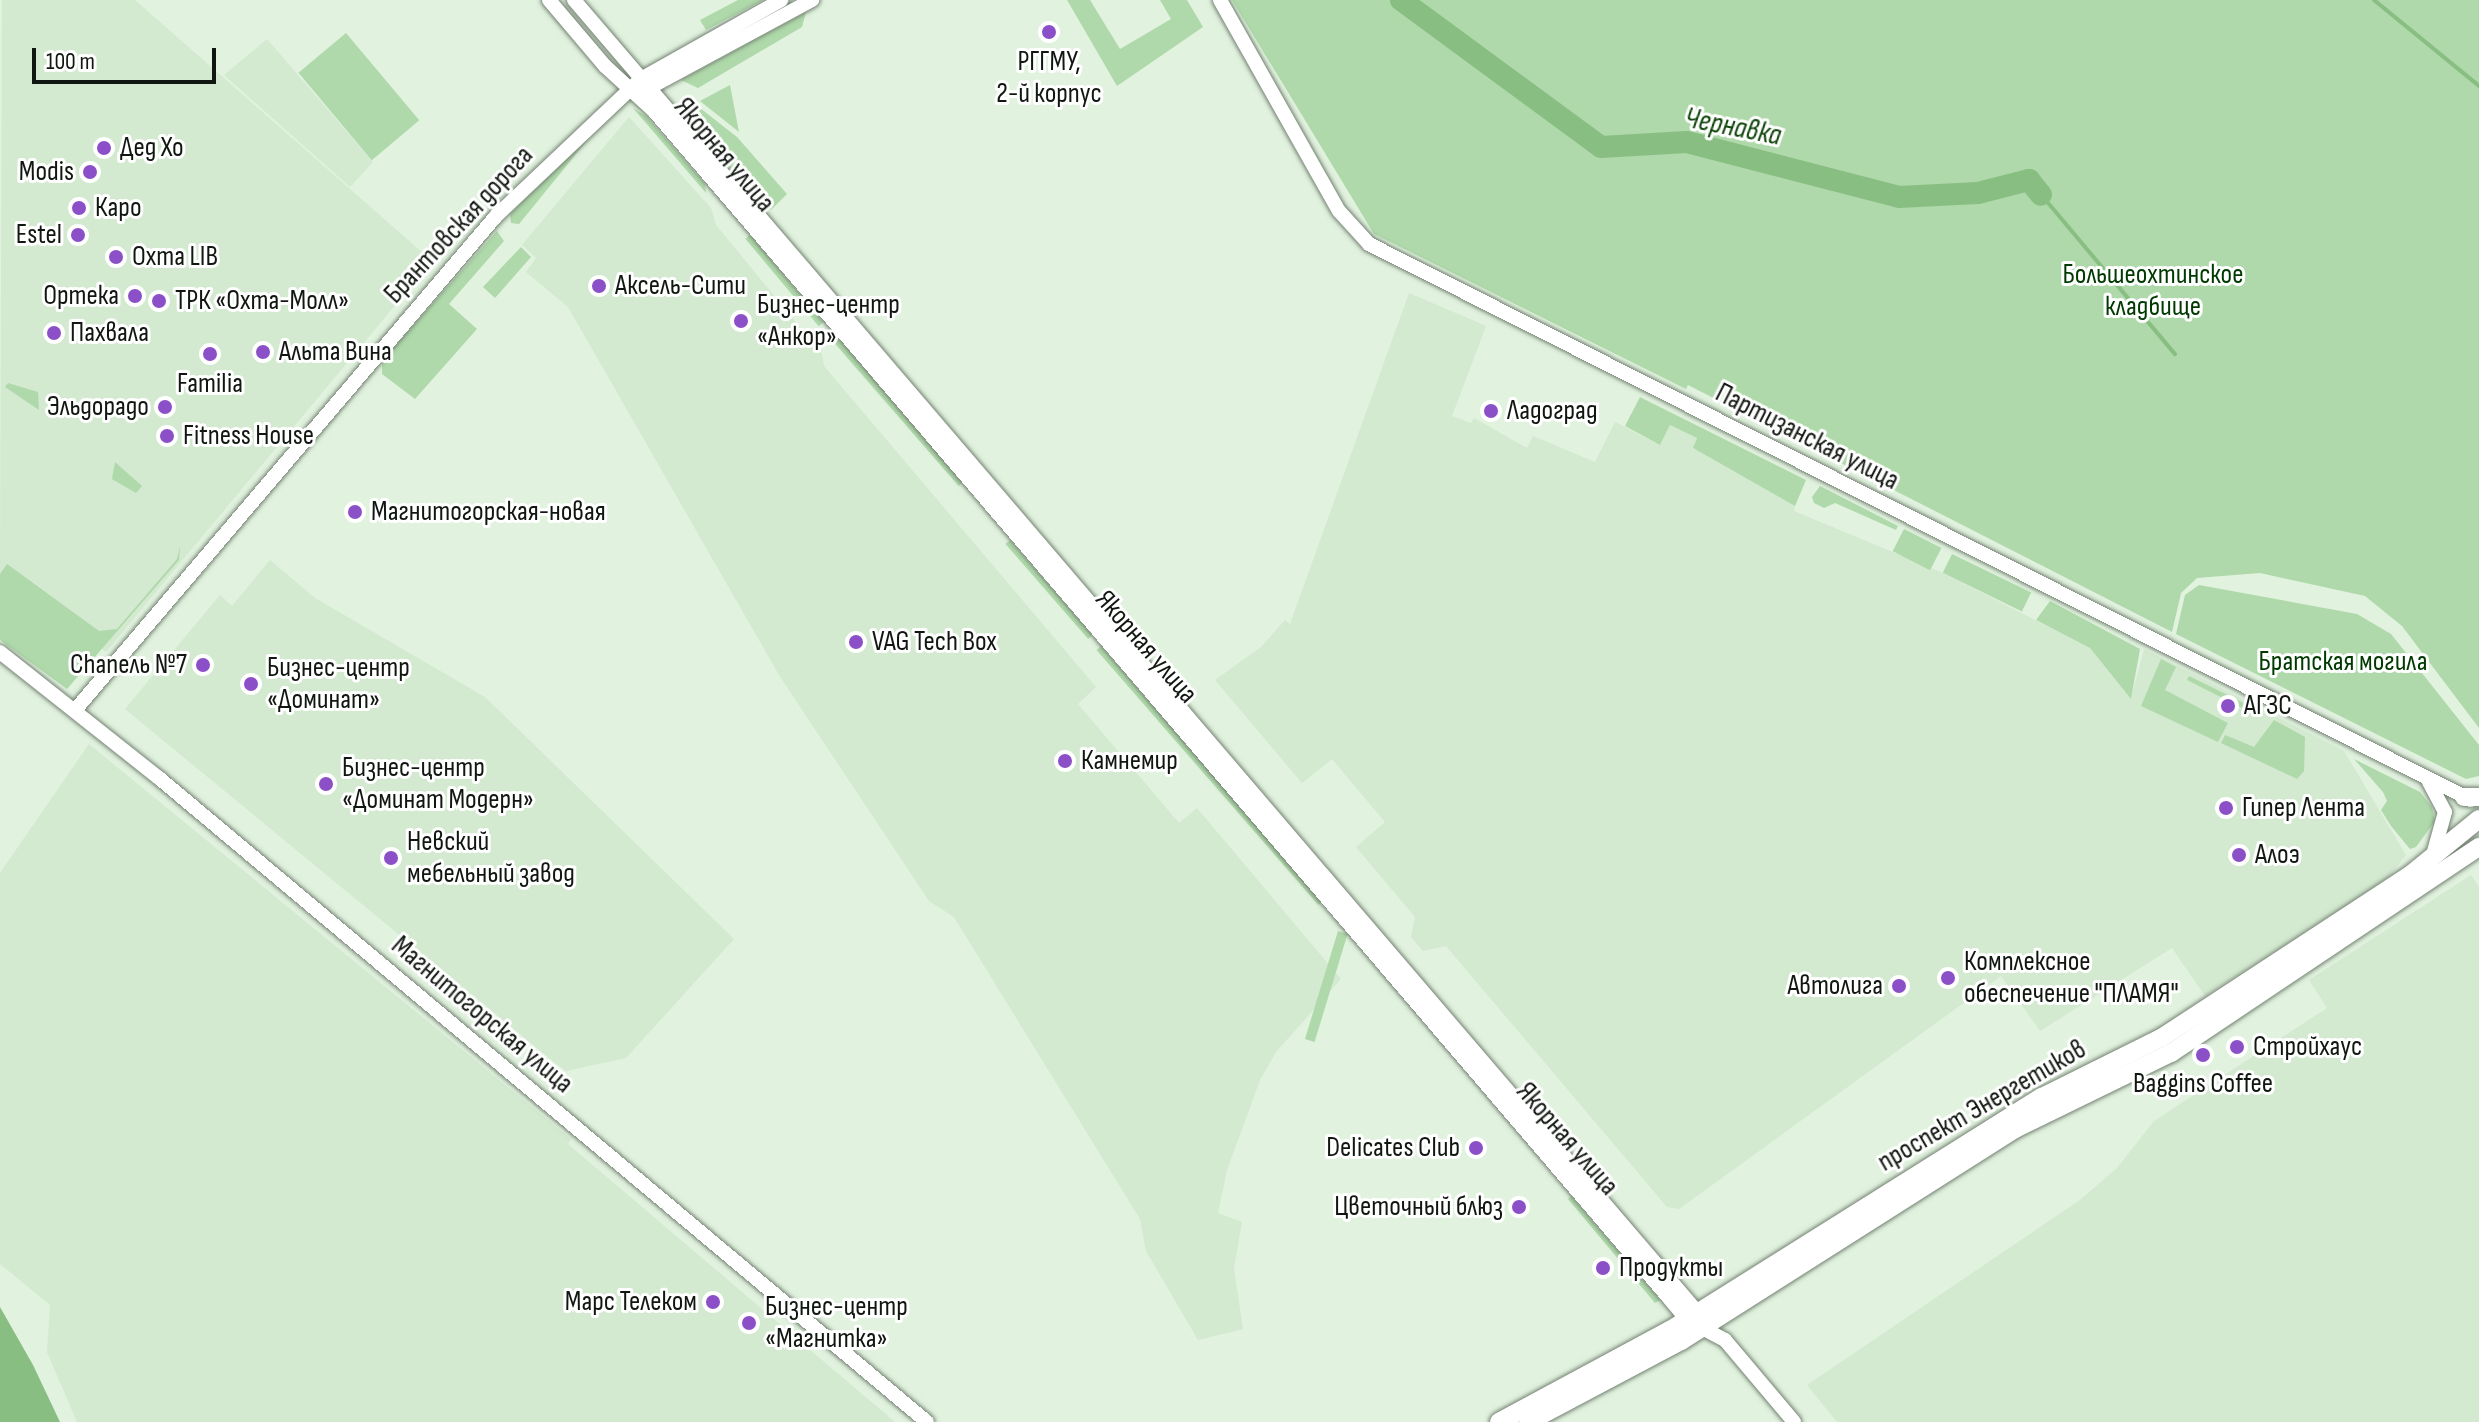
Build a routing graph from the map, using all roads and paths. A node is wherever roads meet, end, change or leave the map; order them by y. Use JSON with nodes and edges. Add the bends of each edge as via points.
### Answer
{"nodes":[{"id":1,"x":549,"y":0,"type":"edge"},
{"id":2,"x":574,"y":0,"type":"edge"},
{"id":3,"x":781,"y":0,"type":"edge"},
{"id":4,"x":812,"y":0,"type":"edge"},
{"id":5,"x":1220,"y":0,"type":"edge"},
{"id":6,"x":641,"y":79,"type":"junction"},
{"id":7,"x":629,"y":89,"type":"junction"},
{"id":8,"x":652,"y":91,"type":"junction"},
{"id":9,"x":0,"y":652,"type":"edge"},
{"id":10,"x":76,"y":709,"type":"junction"},
{"id":11,"x":2427,"y":779,"type":"junction"},
{"id":12,"x":2474,"y":799,"type":"edge"},
{"id":13,"x":2479,"y":819,"type":"edge"},
{"id":14,"x":2479,"y":847,"type":"edge"},
{"id":15,"x":2432,"y":859,"type":"junction"},
{"id":16,"x":1696,"y":1320,"type":"junction"},
{"id":17,"x":927,"y":1422,"type":"edge"},
{"id":18,"x":1499,"y":1422,"type":"edge"},
{"id":19,"x":1528,"y":1422,"type":"edge"},
{"id":20,"x":1794,"y":1422,"type":"edge"}],
"edges":[{"from":1,"to":7,"type":"street","name":"Якорная улица"},
{"from":2,"to":6,"type":"street","name":"Якорная улица"},
{"from":3,"to":6,"type":"street","name":"Брантовская дорога"},
{"from":4,"to":8,"type":"street","via":[[683,68]]},
{"from":5,"to":11,"type":"street","name":"Партизанская улица","via":[[1339,211],[1369,244]]},
{"from":6,"to":7,"type":"street","name":"Брантовская дорога"},
{"from":6,"to":8,"type":"street","name":"Якорная улица"},
{"from":7,"to":8,"type":"street"},
{"from":7,"to":10,"type":"street","name":"Брантовская дорога","via":[[496,216]]},
{"from":7,"to":16,"type":"street","name":"Якорная улица","via":[[654,111]]},
{"from":8,"to":16,"type":"street","name":"Якорная улица"},
{"from":9,"to":10,"type":"street","name":"Магнитогорская улица"},
{"from":10,"to":17,"type":"street","name":"Магнитогорская улица"},
{"from":11,"to":12,"type":"street","name":"Партизанская улица"},
{"from":11,"to":15,"type":"street","via":[[2445,812]]},
{"from":13,"to":15,"type":"main road","name":"проспект Энергетиков"},
{"from":14,"to":16,"type":"main road","name":"проспект Энергетиков","via":[[2171,1053],[2015,1129]]},
{"from":15,"to":16,"type":"main road","name":"проспект Энергетиков","via":[[2161,1038],[2042,1097]]},
{"from":16,"to":18,"type":"main road","name":"проспект Энергетиков"},
{"from":16,"to":19,"type":"main road","name":"проспект Энергетиков"},
{"from":16,"to":20,"type":"street","name":"Якорная улица","via":[[1725,1340]]}]}
